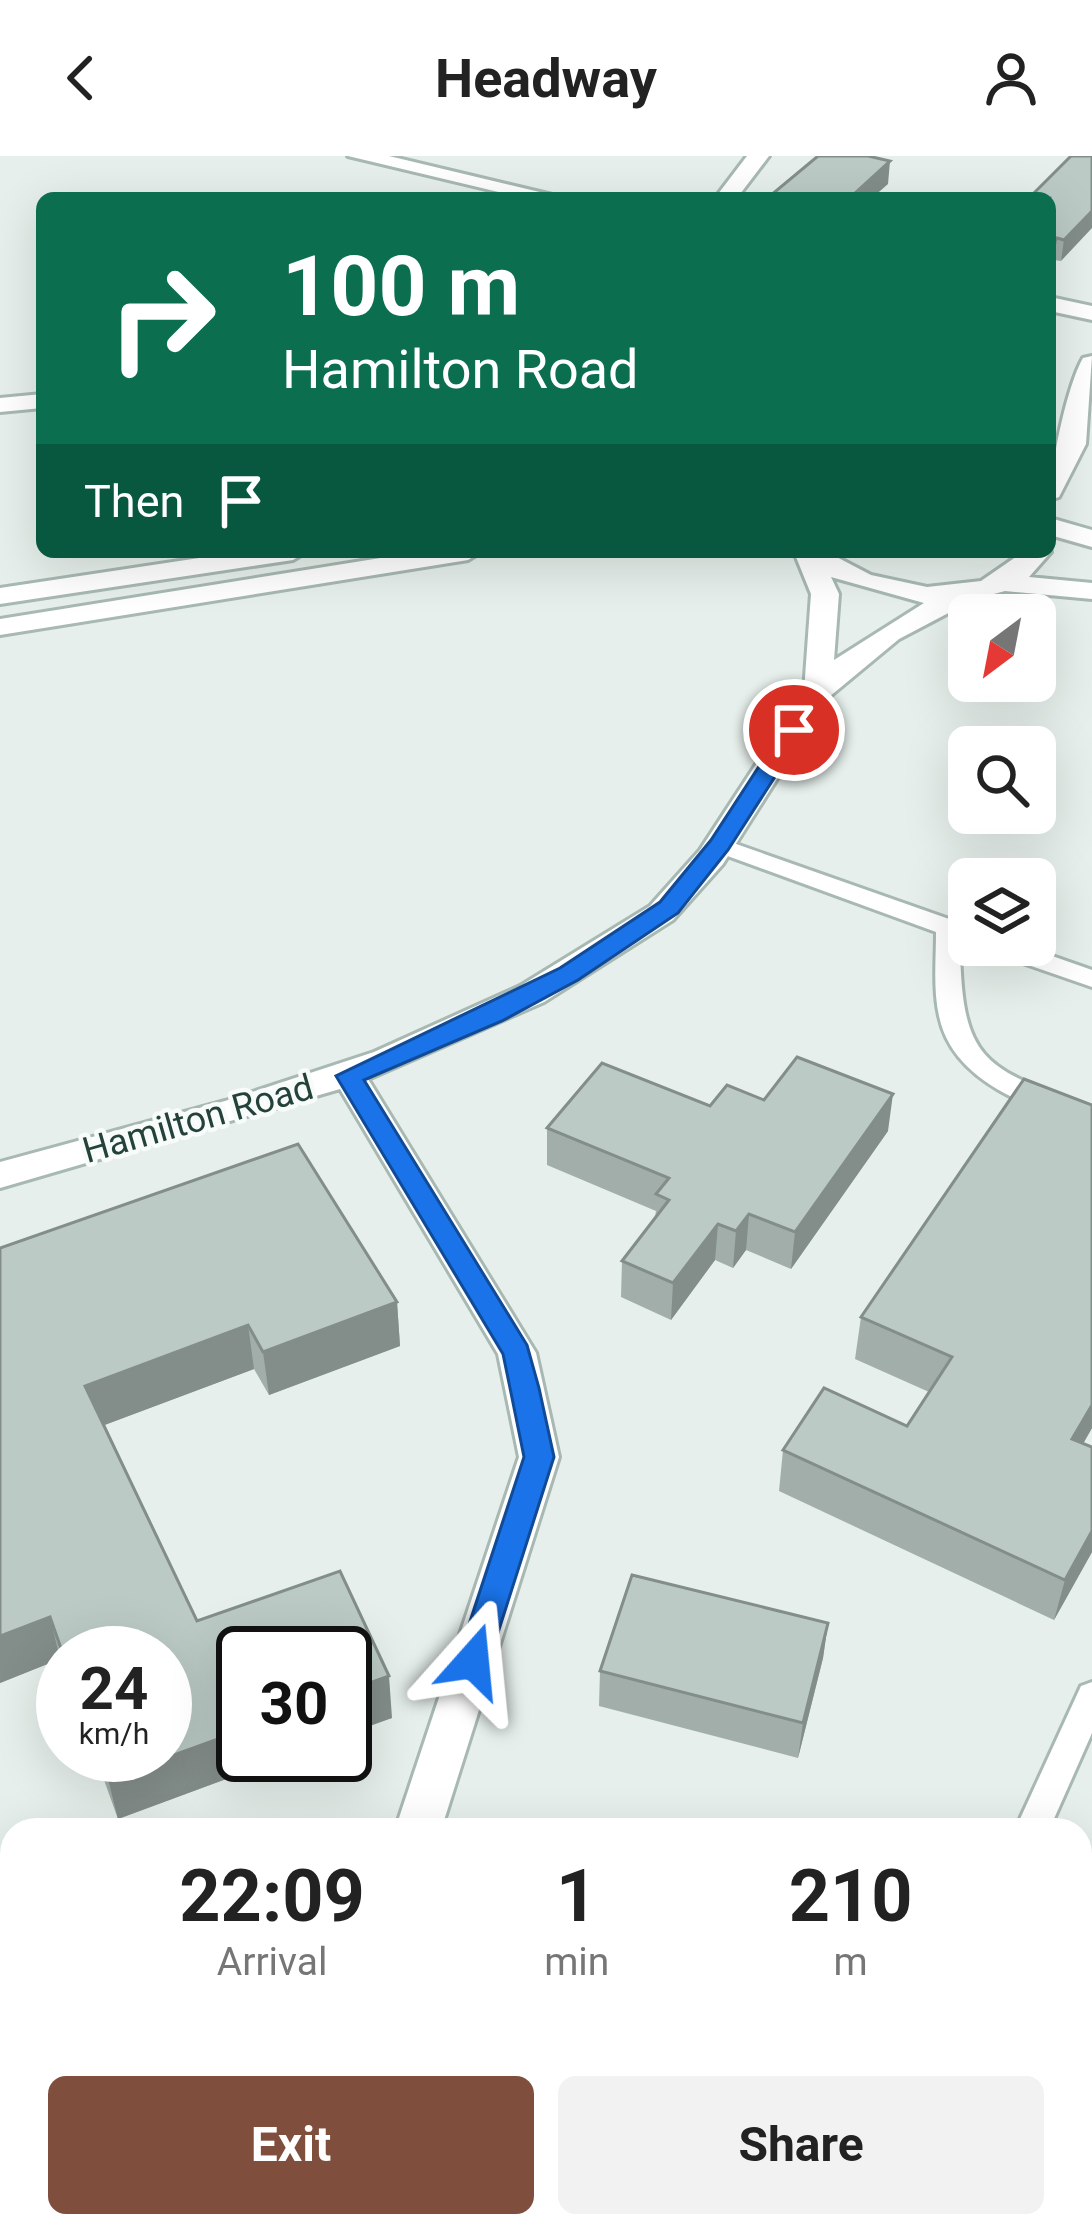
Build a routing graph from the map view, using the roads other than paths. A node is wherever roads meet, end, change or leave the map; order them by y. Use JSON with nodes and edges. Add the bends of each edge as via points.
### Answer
{"nodes":[{"id":1,"x":359,"y":156,"type":"edge"},
{"id":2,"x":758,"y":156,"type":"edge"},
{"id":3,"x":407,"y":161,"type":"edge"},
{"id":4,"x":530,"y":192,"type":"edge"},
{"id":5,"x":731,"y":192,"type":"edge"},
{"id":6,"x":1056,"y":305,"type":"edge"},
{"id":7,"x":1092,"y":313,"type":"edge"},
{"id":8,"x":1085,"y":374,"type":"edge"},
{"id":9,"x":1056,"y":394,"type":"edge"},
{"id":10,"x":36,"y":402,"type":"edge"},
{"id":11,"x":0,"y":405,"type":"edge"},
{"id":12,"x":1056,"y":486,"type":"edge"},
{"id":13,"x":1056,"y":528,"type":"edge"},
{"id":14,"x":1092,"y":539,"type":"edge"},
{"id":15,"x":253,"y":558,"type":"edge"},
{"id":16,"x":431,"y":558,"type":"edge"},
{"id":17,"x":810,"y":558,"type":"edge"},
{"id":18,"x":818,"y":558,"type":"edge"},
{"id":19,"x":1034,"y":558,"type":"edge"},
{"id":20,"x":1001,"y":582,"type":"junction"},
{"id":21,"x":970,"y":591,"type":"junction"},
{"id":22,"x":1092,"y":591,"type":"edge"},
{"id":23,"x":0,"y":596,"type":"edge"},
{"id":24,"x":0,"y":627,"type":"edge"},
{"id":25,"x":818,"y":692,"type":"junction"},
{"id":26,"x":719,"y":845,"type":"junction"},
{"id":27,"x":948,"y":927,"type":"edge"},
{"id":28,"x":956,"y":966,"type":"edge"},
{"id":29,"x":1056,"y":966,"type":"edge"},
{"id":30,"x":1092,"y":979,"type":"edge"},
{"id":31,"x":349,"y":1076,"type":"junction"},
{"id":32,"x":1092,"y":1118,"type":"edge"},
{"id":33,"x":0,"y":1175,"type":"edge"},
{"id":34,"x":1092,"y":1696,"type":"edge"},
{"id":35,"x":422,"y":1818,"type":"edge"},
{"id":36,"x":1037,"y":1818,"type":"edge"}],
"edges":[{"from":1,"to":3,"type":"street"},
{"from":2,"to":5,"type":"street"},
{"from":3,"to":4,"type":"street"},
{"from":6,"to":7,"type":"street"},
{"from":8,"to":9,"type":"street"},
{"from":8,"to":12,"type":"street","via":[[1076,448]]},
{"from":10,"to":11,"type":"street"},
{"from":13,"to":14,"type":"street"},
{"from":15,"to":23,"type":"street"},
{"from":16,"to":24,"type":"street"},
{"from":17,"to":25,"type":"street","name":"Hamilton Road","via":[[825,595]]},
{"from":18,"to":21,"type":"street","via":[[894,591]]},
{"from":19,"to":20,"type":"street"},
{"from":20,"to":21,"type":"street"},
{"from":20,"to":22,"type":"street"},
{"from":21,"to":25,"type":"street","name":"Hamilton Road","via":[[883,636]]},
{"from":25,"to":26,"type":"street","name":"Hamilton Road"},
{"from":26,"to":27,"type":"lane"},
{"from":26,"to":31,"type":"street","name":"Hamilton Road","via":[[669,907],[569,974]]},
{"from":28,"to":32,"type":"lane","via":[[952,1024],[975,1059],[1003,1082]]},
{"from":29,"to":30,"type":"lane"},
{"from":31,"to":33,"type":"street","name":"Hamilton Road"},
{"from":31,"to":35,"type":"street","via":[[517,1352],[539,1457]]},
{"from":34,"to":36,"type":"lane"}]}
